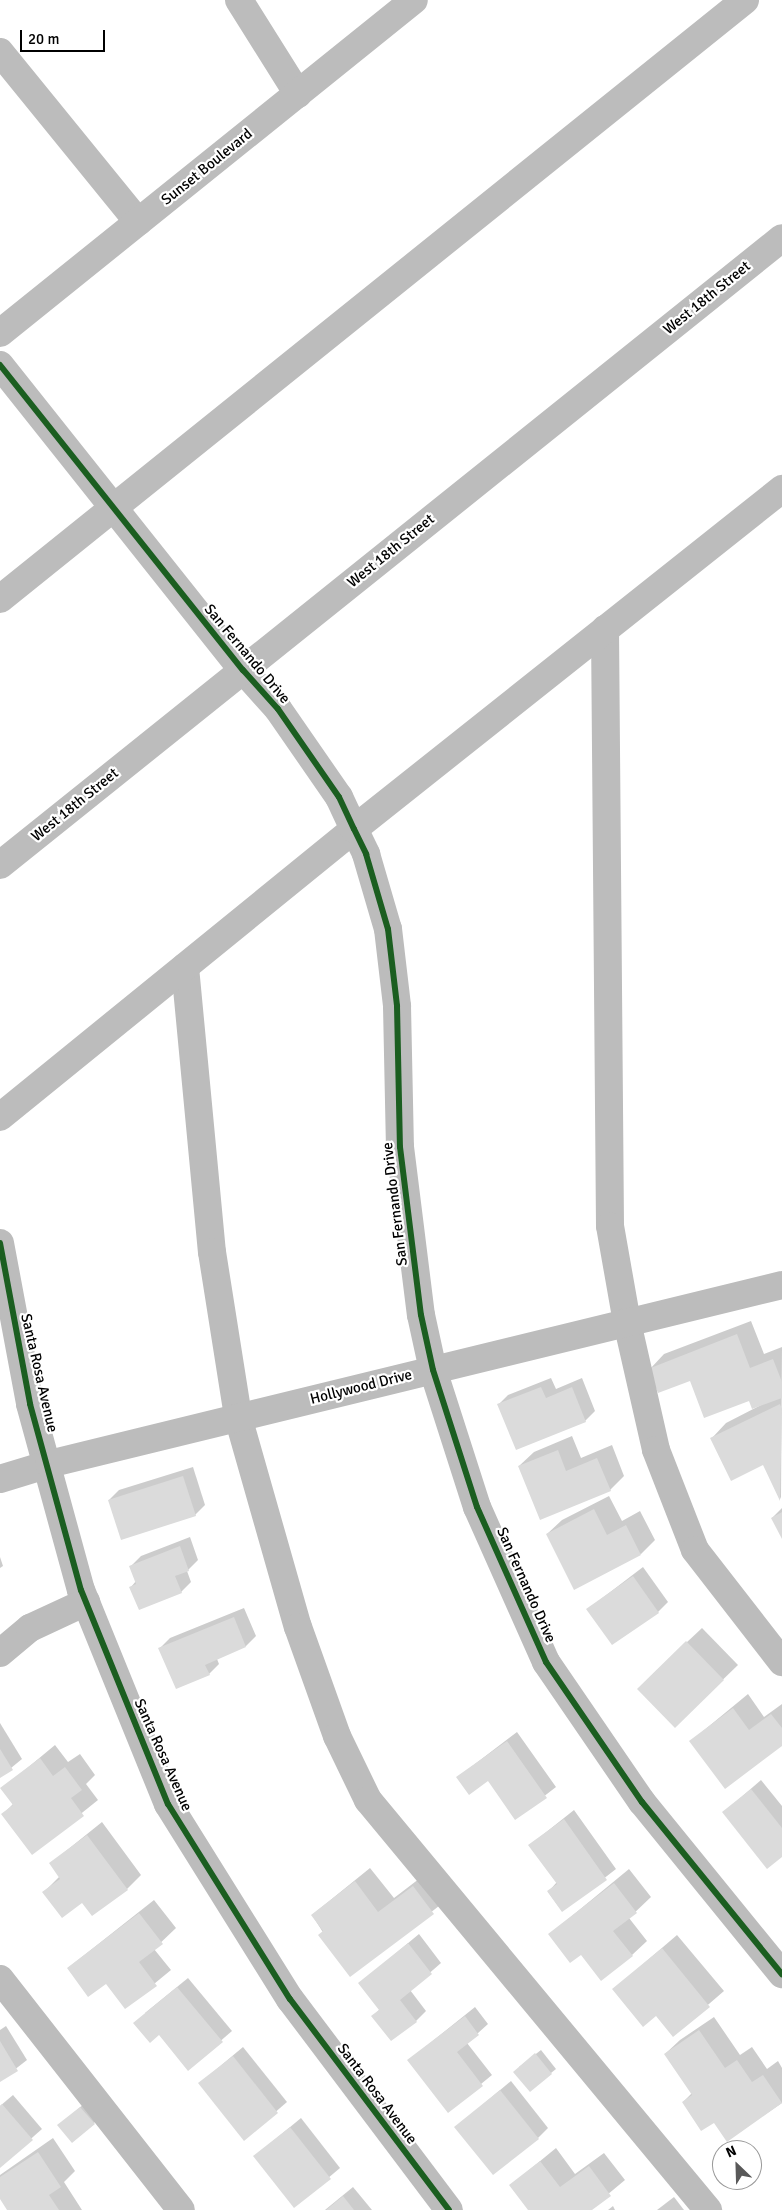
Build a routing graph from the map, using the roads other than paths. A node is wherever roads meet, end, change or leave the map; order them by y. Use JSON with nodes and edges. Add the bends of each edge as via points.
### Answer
{"nodes":[{"id":1,"x":239,"y":0,"type":"edge"},
{"id":2,"x":414,"y":0,"type":"edge"},
{"id":3,"x":745,"y":0,"type":"edge"},
{"id":4,"x":0,"y":52,"type":"edge"},
{"id":5,"x":298,"y":94,"type":"junction"},
{"id":6,"x":138,"y":222,"type":"junction"},
{"id":7,"x":782,"y":238,"type":"edge"},
{"id":8,"x":0,"y":333,"type":"edge"},
{"id":9,"x":0,"y":365,"type":"edge"},
{"id":10,"x":782,"y":489,"type":"edge"},
{"id":11,"x":114,"y":508,"type":"junction"},
{"id":12,"x":0,"y":600,"type":"edge"},
{"id":13,"x":605,"y":629,"type":"junction"},
{"id":14,"x":243,"y":670,"type":"junction"},
{"id":15,"x":354,"y":829,"type":"junction"},
{"id":16,"x":0,"y":865,"type":"edge"},
{"id":17,"x":185,"y":967,"type":"junction"},
{"id":18,"x":0,"y":1117,"type":"edge"},
{"id":19,"x":0,"y":1243,"type":"edge"},
{"id":20,"x":782,"y":1284,"type":"edge"},
{"id":21,"x":627,"y":1322,"type":"junction"},
{"id":22,"x":433,"y":1370,"type":"junction"},
{"id":23,"x":238,"y":1418,"type":"junction"},
{"id":24,"x":49,"y":1464,"type":"junction"},
{"id":25,"x":0,"y":1478,"type":"edge"},
{"id":26,"x":86,"y":1602,"type":"junction"},
{"id":27,"x":0,"y":1653,"type":"edge"},
{"id":28,"x":782,"y":1662,"type":"edge"},
{"id":29,"x":782,"y":1974,"type":"edge"},
{"id":30,"x":0,"y":1979,"type":"edge"},
{"id":31,"x":182,"y":2210,"type":"edge"},
{"id":32,"x":449,"y":2210,"type":"edge"},
{"id":33,"x":708,"y":2210,"type":"edge"}],
"edges":[{"from":1,"to":5,"type":"street"},
{"from":2,"to":5,"type":"street","name":"Sunset Boulevard"},
{"from":3,"to":11,"type":"street"},
{"from":4,"to":6,"type":"street"},
{"from":5,"to":6,"type":"street","name":"Sunset Boulevard"},
{"from":6,"to":8,"type":"street","name":"Sunset Boulevard"},
{"from":7,"to":14,"type":"street","name":"West 18th Street"},
{"from":9,"to":11,"type":"street","name":"San Fernando Drive"},
{"from":10,"to":13,"type":"street"},
{"from":11,"to":12,"type":"street"},
{"from":11,"to":14,"type":"street","name":"San Fernando Drive"},
{"from":13,"to":15,"type":"street"},
{"from":13,"to":21,"type":"street","via":[[610,1226]]},
{"from":14,"to":15,"type":"street","name":"San Fernando Drive","via":[[284,717],[339,797]]},
{"from":14,"to":16,"type":"street","name":"West 18th Street"},
{"from":15,"to":17,"type":"street"},
{"from":15,"to":22,"type":"street","name":"San Fernando Drive","via":[[366,854],[388,929],[397,1006],[400,1147],[421,1316]]},
{"from":17,"to":18,"type":"street"},
{"from":17,"to":23,"type":"street","via":[[212,1252]]},
{"from":19,"to":24,"type":"street","name":"Santa Rosa Avenue","via":[[30,1404]]},
{"from":20,"to":21,"type":"street","name":"Hollywood Drive"},
{"from":21,"to":22,"type":"street","name":"Hollywood Drive"},
{"from":21,"to":28,"type":"street","via":[[656,1450],[695,1550]]},
{"from":22,"to":23,"type":"street","name":"Hollywood Drive"},
{"from":22,"to":29,"type":"street","name":"San Fernando Drive","via":[[477,1507],[546,1662],[642,1802]]},
{"from":23,"to":24,"type":"street","name":"Hollywood Drive"},
{"from":23,"to":33,"type":"street","via":[[298,1627],[337,1736],[368,1800]]},
{"from":24,"to":25,"type":"street","name":"Hollywood Drive"},
{"from":24,"to":26,"type":"street","name":"Santa Rosa Avenue"},
{"from":26,"to":27,"type":"street","via":[[30,1628]]},
{"from":26,"to":32,"type":"street","name":"Santa Rosa Avenue","via":[[168,1804],[290,1999]]},
{"from":30,"to":31,"type":"street"}]}
